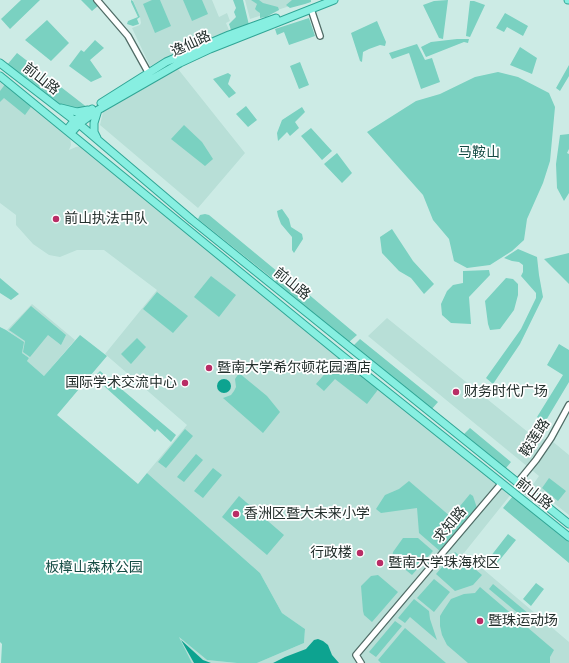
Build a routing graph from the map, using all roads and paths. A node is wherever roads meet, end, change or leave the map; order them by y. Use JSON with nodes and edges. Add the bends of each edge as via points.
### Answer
{"nodes":[{"id":1,"x":97,"y":0,"type":"edge"},
{"id":2,"x":323,"y":0,"type":"edge"},
{"id":3,"x":334,"y":0,"type":"edge"},
{"id":4,"x":311,"y":9,"type":"junction"},
{"id":5,"x":320,"y":36,"type":"dead end"},
{"id":6,"x":0,"y":63,"type":"edge"},
{"id":7,"x":148,"y":72,"type":"junction"},
{"id":8,"x":0,"y":76,"type":"edge"},
{"id":9,"x":56,"y":107,"type":"junction"},
{"id":10,"x":96,"y":108,"type":"junction"},
{"id":11,"x":76,"y":123,"type":"junction"},
{"id":12,"x":69,"y":132,"type":"junction"},
{"id":13,"x":99,"y":142,"type":"junction"},
{"id":14,"x":569,"y":406,"type":"edge"},
{"id":15,"x":518,"y":482,"type":"junction"},
{"id":16,"x":501,"y":484,"type":"junction"},
{"id":17,"x":569,"y":524,"type":"edge"},
{"id":18,"x":569,"y":537,"type":"edge"},
{"id":19,"x":361,"y":663,"type":"edge"}],
"edges":[{"from":1,"to":7,"type":"street","via":[[128,36]]},
{"from":2,"to":7,"type":"main road","name":"逸仙路","via":[[182,55]]},
{"from":3,"to":4,"type":"main road","name":"逸仙路"},
{"from":4,"to":5,"type":"street"},
{"from":4,"to":10,"type":"main road","name":"逸仙路","via":[[210,49]]},
{"from":6,"to":9,"type":"main road","name":"前山路"},
{"from":7,"to":10,"type":"main road","name":"逸仙路"},
{"from":8,"to":12,"type":"main road","name":"前山路"},
{"from":9,"to":10,"type":"main road","via":[[82,112]]},
{"from":9,"to":11,"type":"main road","name":"前山路"},
{"from":10,"to":11,"type":"main road","name":"逸仙路"},
{"from":10,"to":13,"type":"main road","via":[[94,132]]},
{"from":11,"to":12,"type":"main road","name":"逸仙路"},
{"from":11,"to":13,"type":"main road","name":"前山路"},
{"from":12,"to":16,"type":"main road","name":"前山路"},
{"from":13,"to":15,"type":"main road","name":"前山路"},
{"from":14,"to":15,"type":"street","name":"鞍莲路","via":[[551,438]]},
{"from":15,"to":17,"type":"main road","name":"前山路"},
{"from":16,"to":18,"type":"main road","name":"前山路"},
{"from":16,"to":19,"type":"street","name":"求知路","via":[[356,655]]}]}
